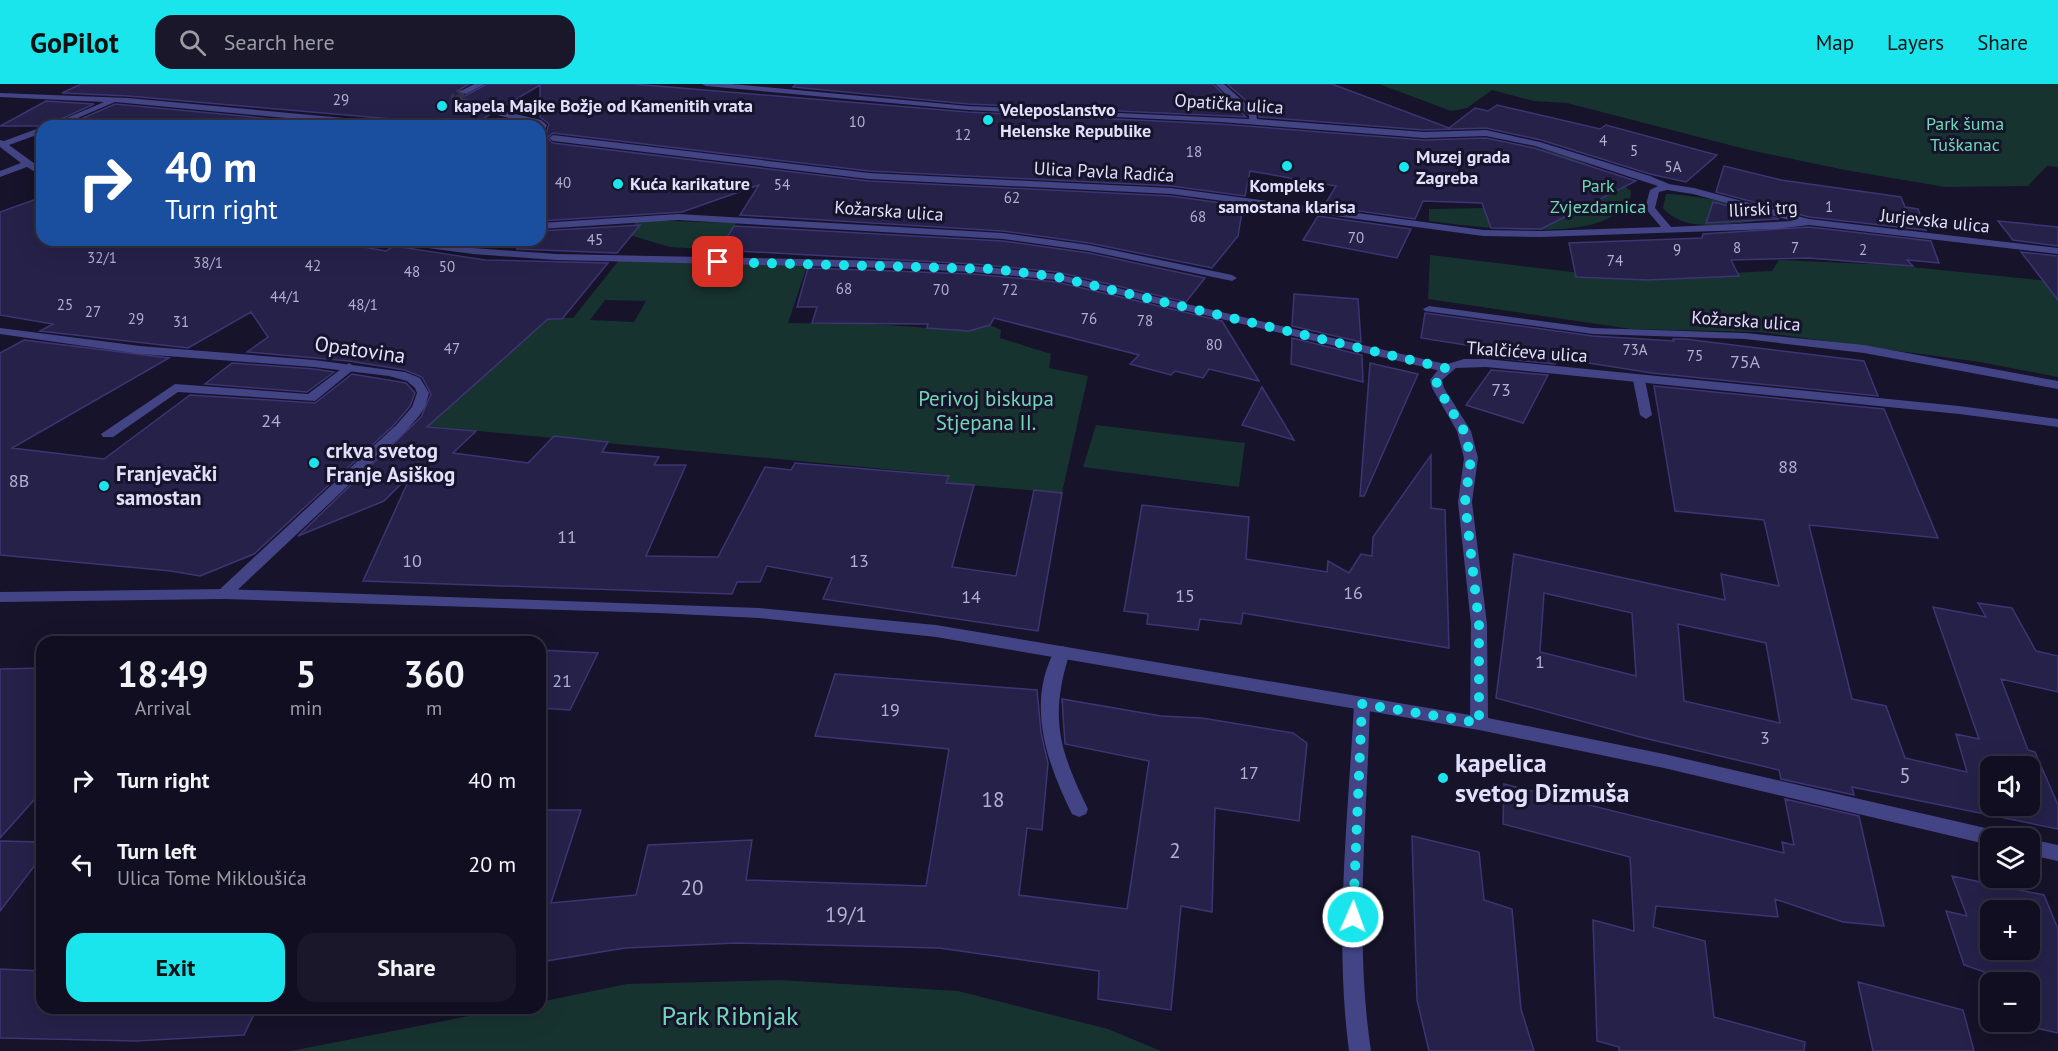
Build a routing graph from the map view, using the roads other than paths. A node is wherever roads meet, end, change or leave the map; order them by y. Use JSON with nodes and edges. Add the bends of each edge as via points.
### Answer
{"nodes":[{"id":1,"x":481,"y":84,"type":"edge"},
{"id":2,"x":706,"y":84,"type":"edge"},
{"id":3,"x":1219,"y":84,"type":"edge"},
{"id":4,"x":769,"y":87,"type":"edge"},
{"id":5,"x":463,"y":92,"type":"dead end"},
{"id":6,"x":0,"y":96,"type":"edge"},
{"id":7,"x":115,"y":100,"type":"junction"},
{"id":8,"x":461,"y":103,"type":"dead end"},
{"id":9,"x":67,"y":120,"type":"edge"},
{"id":10,"x":333,"y":120,"type":"edge"},
{"id":11,"x":530,"y":120,"type":"edge"},
{"id":12,"x":1253,"y":121,"type":"junction"},
{"id":13,"x":36,"y":132,"type":"edge"},
{"id":14,"x":1464,"y":132,"type":"joint"},
{"id":15,"x":546,"y":136,"type":"edge"},
{"id":16,"x":3,"y":144,"type":"edge"},
{"id":17,"x":26,"y":164,"type":"junction"},
{"id":18,"x":36,"y":170,"type":"edge"},
{"id":19,"x":0,"y":174,"type":"edge"},
{"id":20,"x":1667,"y":187,"type":"junction"},
{"id":21,"x":1809,"y":222,"type":"junction"},
{"id":22,"x":546,"y":226,"type":"edge"},
{"id":23,"x":1667,"y":228,"type":"junction"},
{"id":24,"x":433,"y":246,"type":"edge"},
{"id":25,"x":452,"y":246,"type":"edge"},
{"id":26,"x":447,"y":248,"type":"junction"},
{"id":27,"x":2058,"y":251,"type":"edge"},
{"id":28,"x":1232,"y":278,"type":"dead end"},
{"id":29,"x":1429,"y":309,"type":"dead end"},
{"id":30,"x":0,"y":332,"type":"edge"},
{"id":31,"x":349,"y":367,"type":"junction"},
{"id":32,"x":1445,"y":368,"type":"junction"},
{"id":33,"x":1639,"y":380,"type":"junction"},
{"id":34,"x":2058,"y":385,"type":"edge"},
{"id":35,"x":1646,"y":415,"type":"dead end"},
{"id":36,"x":2058,"y":423,"type":"edge"},
{"id":37,"x":108,"y":434,"type":"dead end"},
{"id":38,"x":224,"y":594,"type":"junction"},
{"id":39,"x":0,"y":597,"type":"edge"},
{"id":40,"x":1062,"y":652,"type":"junction"},
{"id":41,"x":1362,"y":704,"type":"junction"},
{"id":42,"x":1479,"y":723,"type":"junction"},
{"id":43,"x":1079,"y":808,"type":"dead end"},
{"id":44,"x":1980,"y":835,"type":"edge"},
{"id":45,"x":2040,"y":849,"type":"edge"},
{"id":46,"x":2058,"y":853,"type":"edge"},
{"id":47,"x":1360,"y":1051,"type":"edge"}],
"edges":[{"from":1,"to":5,"type":"street"},
{"from":2,"to":4,"type":"street","name":"Opatička ulica"},
{"from":3,"to":12,"type":"street","via":[[1253,115]]},
{"from":4,"to":12,"type":"street","name":"Opatička ulica","via":[[968,108]]},
{"from":6,"to":7,"type":"street"},
{"from":7,"to":9,"type":"street"},
{"from":7,"to":10,"type":"street"},
{"from":8,"to":11,"type":"street"},
{"from":12,"to":14,"type":"street","name":"Opatička ulica","via":[[1424,135]]},
{"from":13,"to":16,"type":"street"},
{"from":14,"to":20,"type":"street","name":"Ilirski trg","via":[[1512,137]]},
{"from":15,"to":23,"type":"street","name":"Ulica Pavla Radića","via":[[869,176],[1171,191],[1483,233]]},
{"from":16,"to":17,"type":"street"},
{"from":17,"to":18,"type":"street"},
{"from":17,"to":19,"type":"street"},
{"from":20,"to":21,"type":"street","name":"Ilirski trg"},
{"from":20,"to":23,"type":"street","via":[[1655,190],[1650,208]]},
{"from":21,"to":23,"type":"street","name":"Ilirski trg"},
{"from":21,"to":27,"type":"street","name":"Jurjevska ulica"},
{"from":22,"to":28,"type":"street","name":"Kožarska ulica","via":[[678,217],[1003,236],[1089,248]]},
{"from":24,"to":26,"type":"street","name":"Tkalčićeva ulica"},
{"from":25,"to":26,"type":"street"},
{"from":26,"to":32,"type":"street","name":"Tkalčićeva ulica","via":[[620,260],[993,269],[1057,277]]},
{"from":29,"to":34,"type":"street","name":"Kožarska ulica","via":[[1593,331],[1806,342]]},
{"from":30,"to":31,"type":"street","name":"Opatovina","via":[[140,350]]},
{"from":31,"to":37,"type":"street","via":[[310,398],[176,388]]},
{"from":31,"to":38,"type":"street","name":"Opatovina","via":[[403,375],[416,381],[422,389],[419,407]]},
{"from":32,"to":33,"type":"street","name":"Tkalčićeva ulica","via":[[1486,363]]},
{"from":32,"to":42,"type":"street","via":[[1436,380],[1438,388],[1464,431],[1471,458],[1465,502],[1479,624]]},
{"from":33,"to":35,"type":"street"},
{"from":33,"to":36,"type":"street","name":"Tkalčićeva ulica"},
{"from":38,"to":39,"type":"street"},
{"from":38,"to":40,"type":"street","via":[[759,613],[936,632]]},
{"from":40,"to":41,"type":"street"},
{"from":40,"to":43,"type":"street","via":[[1050,685],[1052,749]]},
{"from":41,"to":42,"type":"street"},
{"from":41,"to":47,"type":"street","via":[[1352,957]]},
{"from":42,"to":44,"type":"street","via":[[1664,761]]},
{"from":45,"to":46,"type":"street"}]}
